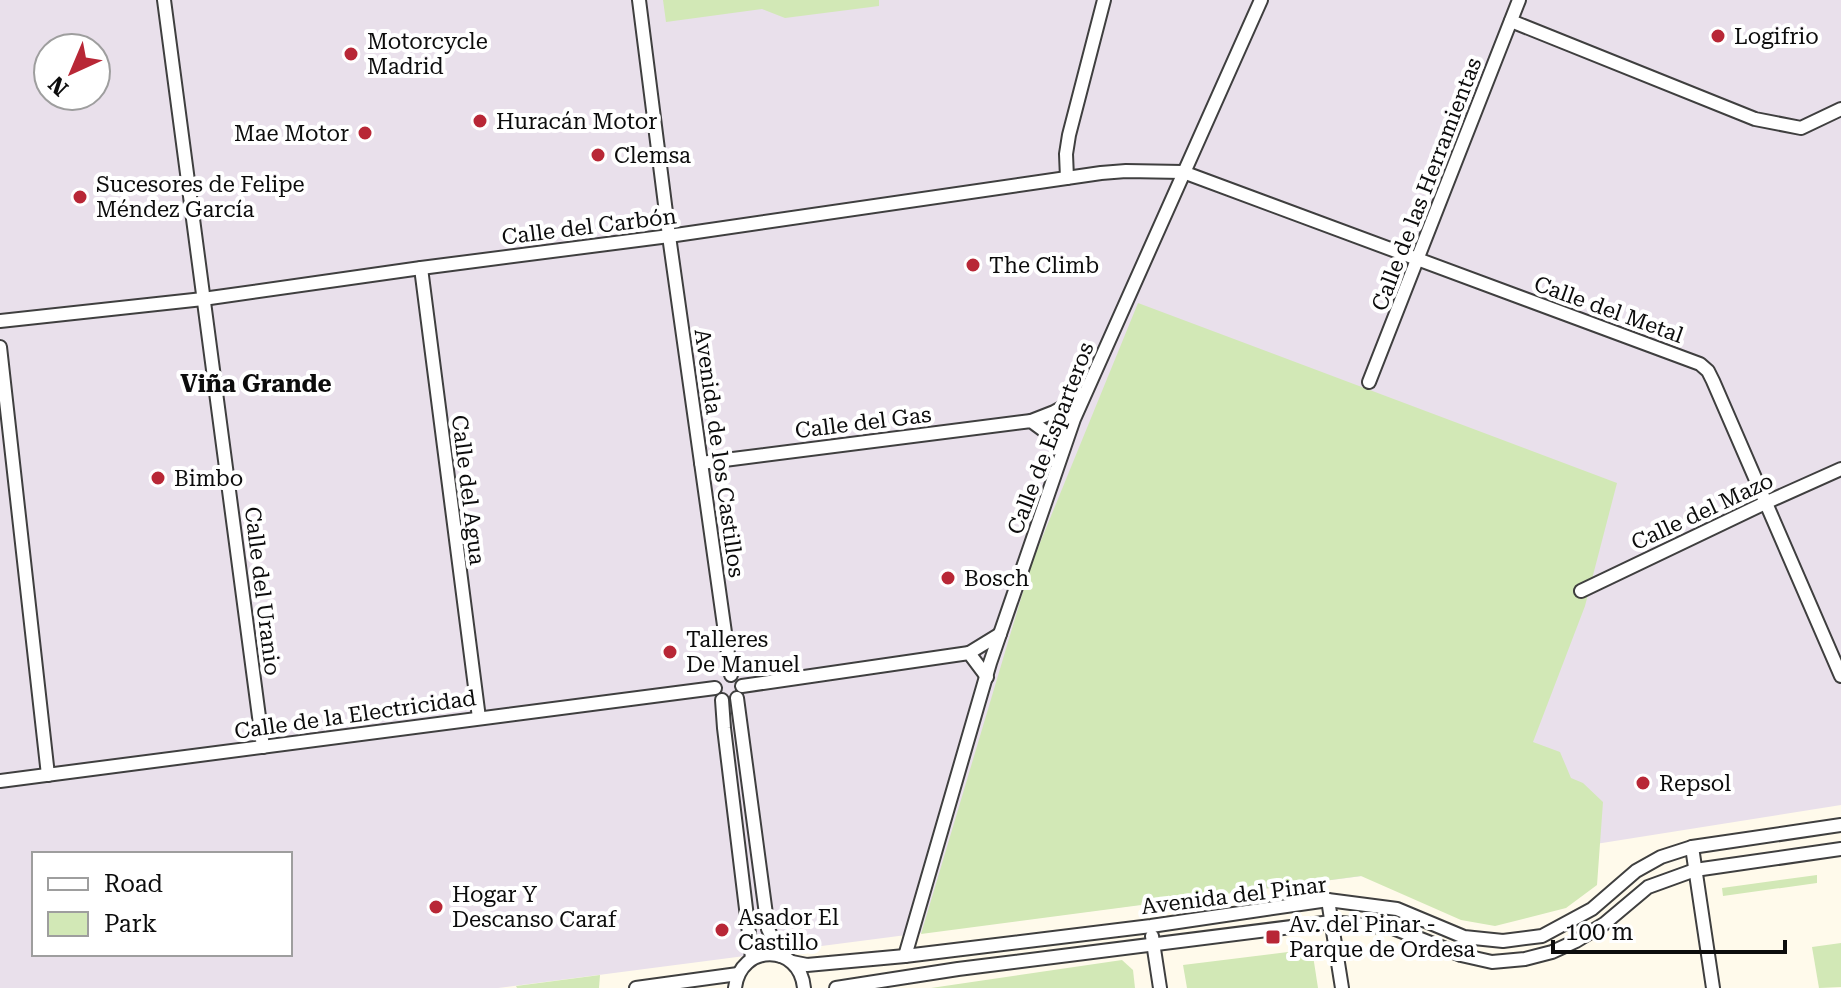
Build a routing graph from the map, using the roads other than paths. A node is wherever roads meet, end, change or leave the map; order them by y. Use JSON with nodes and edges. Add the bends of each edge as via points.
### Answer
{"nodes":[{"id":1,"x":164,"y":0,"type":"edge"},
{"id":2,"x":639,"y":0,"type":"edge"},
{"id":3,"x":1104,"y":0,"type":"edge"},
{"id":4,"x":1261,"y":0,"type":"edge"},
{"id":5,"x":1519,"y":0,"type":"edge"},
{"id":6,"x":1511,"y":21,"type":"junction"},
{"id":7,"x":1841,"y":109,"type":"edge"},
{"id":8,"x":1183,"y":172,"type":"junction"},
{"id":9,"x":1067,"y":178,"type":"junction"},
{"id":10,"x":669,"y":236,"type":"junction"},
{"id":11,"x":1418,"y":259,"type":"junction"},
{"id":12,"x":421,"y":268,"type":"junction"},
{"id":13,"x":203,"y":299,"type":"junction"},
{"id":14,"x":0,"y":321,"type":"edge"},
{"id":15,"x":0,"y":347,"type":"edge"},
{"id":16,"x":1369,"y":382,"type":"dead end"},
{"id":17,"x":1083,"y":396,"type":"junction"},
{"id":18,"x":1031,"y":421,"type":"junction"},
{"id":19,"x":1062,"y":451,"type":"junction"},
{"id":20,"x":701,"y":463,"type":"junction"},
{"id":21,"x":1841,"y":469,"type":"edge"},
{"id":22,"x":1765,"y":503,"type":"junction"},
{"id":23,"x":1581,"y":591,"type":"dead end"},
{"id":24,"x":1000,"y":634,"type":"junction"},
{"id":25,"x":1836,"y":651,"type":"edge"},
{"id":26,"x":969,"y":653,"type":"junction"},
{"id":27,"x":731,"y":675,"type":"junction"},
{"id":28,"x":1841,"y":676,"type":"edge"},
{"id":29,"x":987,"y":677,"type":"junction"},
{"id":30,"x":715,"y":688,"type":"junction"},
{"id":31,"x":740,"y":692,"type":"junction"},
{"id":32,"x":722,"y":700,"type":"junction"},
{"id":33,"x":479,"y":718,"type":"junction"},
{"id":34,"x":263,"y":747,"type":"junction"},
{"id":35,"x":48,"y":775,"type":"junction"},
{"id":36,"x":0,"y":781,"type":"edge"},
{"id":37,"x":1841,"y":825,"type":"edge"},
{"id":38,"x":1692,"y":847,"type":"junction"},
{"id":39,"x":1841,"y":849,"type":"edge"},
{"id":40,"x":1695,"y":870,"type":"junction"},
{"id":41,"x":1328,"y":900,"type":"junction"},
{"id":42,"x":1331,"y":922,"type":"junction"},
{"id":43,"x":1151,"y":926,"type":"junction"},
{"id":44,"x":1153,"y":944,"type":"junction"},
{"id":45,"x":905,"y":956,"type":"junction"},
{"id":46,"x":752,"y":958,"type":"junction"},
{"id":47,"x":786,"y":959,"type":"junction"},
{"id":48,"x":738,"y":974,"type":"junction"},
{"id":49,"x":636,"y":988,"type":"edge"},
{"id":50,"x":735,"y":988,"type":"edge"},
{"id":51,"x":804,"y":988,"type":"edge"},
{"id":52,"x":836,"y":988,"type":"edge"},
{"id":53,"x":1160,"y":988,"type":"edge"},
{"id":54,"x":1342,"y":988,"type":"edge"},
{"id":55,"x":1713,"y":988,"type":"edge"}],
"edges":[{"from":1,"to":13,"type":"street","name":"Calle del Uranio"},
{"from":2,"to":10,"type":"street","name":"Avenida de los Castillos"},
{"from":3,"to":9,"type":"street","via":[[1069,135]]},
{"from":4,"to":8,"type":"street","name":"Calle de Esparteros"},
{"from":5,"to":6,"type":"street","name":"Calle de las Herramientas"},
{"from":6,"to":7,"type":"street","via":[[1755,119],[1801,128]]},
{"from":6,"to":11,"type":"street","name":"Calle de las Herramientas"},
{"from":8,"to":9,"type":"street","name":"Calle del Carbón"},
{"from":8,"to":11,"type":"street","name":"Calle del Metal"},
{"from":8,"to":17,"type":"street","name":"Calle de Esparteros"},
{"from":9,"to":10,"type":"street","name":"Calle del Carbón"},
{"from":10,"to":12,"type":"street","name":"Calle del Carbón"},
{"from":10,"to":20,"type":"street","name":"Avenida de los Castillos"},
{"from":11,"to":16,"type":"street","name":"Calle de las Herramientas"},
{"from":11,"to":22,"type":"street","name":"Calle del Metal","via":[[1700,364],[1713,381]]},
{"from":12,"to":13,"type":"street","name":"Calle del Carbón"},
{"from":12,"to":33,"type":"street","name":"Calle del Agua"},
{"from":13,"to":14,"type":"street","name":"Calle del Carbón"},
{"from":13,"to":34,"type":"street","name":"Calle del Uranio"},
{"from":15,"to":35,"type":"street"},
{"from":17,"to":18,"type":"street","name":"Calle del Gas"},
{"from":17,"to":19,"type":"street","name":"Calle de Esparteros"},
{"from":18,"to":19,"type":"street"},
{"from":18,"to":20,"type":"street","name":"Calle del Gas"},
{"from":19,"to":24,"type":"street","name":"Calle de Esparteros"},
{"from":20,"to":27,"type":"street","name":"Avenida de los Castillos"},
{"from":21,"to":22,"type":"street","name":"Calle del Mazo"},
{"from":22,"to":23,"type":"street","name":"Calle del Mazo"},
{"from":22,"to":25,"type":"street","name":"Calle del Metal"},
{"from":24,"to":26,"type":"street"},
{"from":24,"to":29,"type":"street","name":"Calle de Esparteros"},
{"from":25,"to":28,"type":"street","name":"Calle del Metal"},
{"from":26,"to":29,"type":"street"},
{"from":26,"to":31,"type":"street"},
{"from":27,"to":30,"type":"street","via":[[717,681]]},
{"from":27,"to":31,"type":"street","via":[[738,679]]},
{"from":29,"to":45,"type":"street","name":"Calle de Esparteros"},
{"from":30,"to":32,"type":"street"},
{"from":30,"to":33,"type":"street","name":"Calle de la Electricidad"},
{"from":31,"to":32,"type":"street","via":[[730,701]]},
{"from":31,"to":47,"type":"street","via":[[768,929]]},
{"from":32,"to":46,"type":"street"},
{"from":33,"to":34,"type":"street","name":"Calle de la Electricidad"},
{"from":34,"to":35,"type":"street","name":"Calle de la Electricidad"},
{"from":35,"to":36,"type":"street","name":"Calle de la Electricidad"},
{"from":37,"to":38,"type":"street","name":"Avenida del Pinar"},
{"from":38,"to":40,"type":"street"},
{"from":38,"to":41,"type":"street","name":"Avenida del Pinar","via":[[1636,871],[1592,909],[1542,936],[1503,941],[1464,937],[1397,909]]},
{"from":39,"to":40,"type":"street","name":"Avenida del Pinar"},
{"from":40,"to":42,"type":"street","name":"Avenida del Pinar","via":[[1648,887],[1576,941],[1525,959],[1492,962],[1393,928]]},
{"from":40,"to":55,"type":"street"},
{"from":41,"to":42,"type":"street"},
{"from":41,"to":43,"type":"street","name":"Avenida del Pinar"},
{"from":42,"to":44,"type":"street","name":"Avenida del Pinar"},
{"from":42,"to":54,"type":"street"},
{"from":43,"to":44,"type":"street"},
{"from":43,"to":45,"type":"street","name":"Avenida del Pinar"},
{"from":44,"to":52,"type":"street","name":"Avenida del Pinar"},
{"from":44,"to":53,"type":"street"},
{"from":45,"to":47,"type":"street","name":"Avenida del Pinar","via":[[807,965]]},
{"from":46,"to":47,"type":"street","name":"Avenida del Pinar","via":[[766,954]]},
{"from":46,"to":48,"type":"street"},
{"from":47,"to":51,"type":"street","via":[[800,972]]},
{"from":48,"to":49,"type":"street"},
{"from":48,"to":50,"type":"street"}]}
